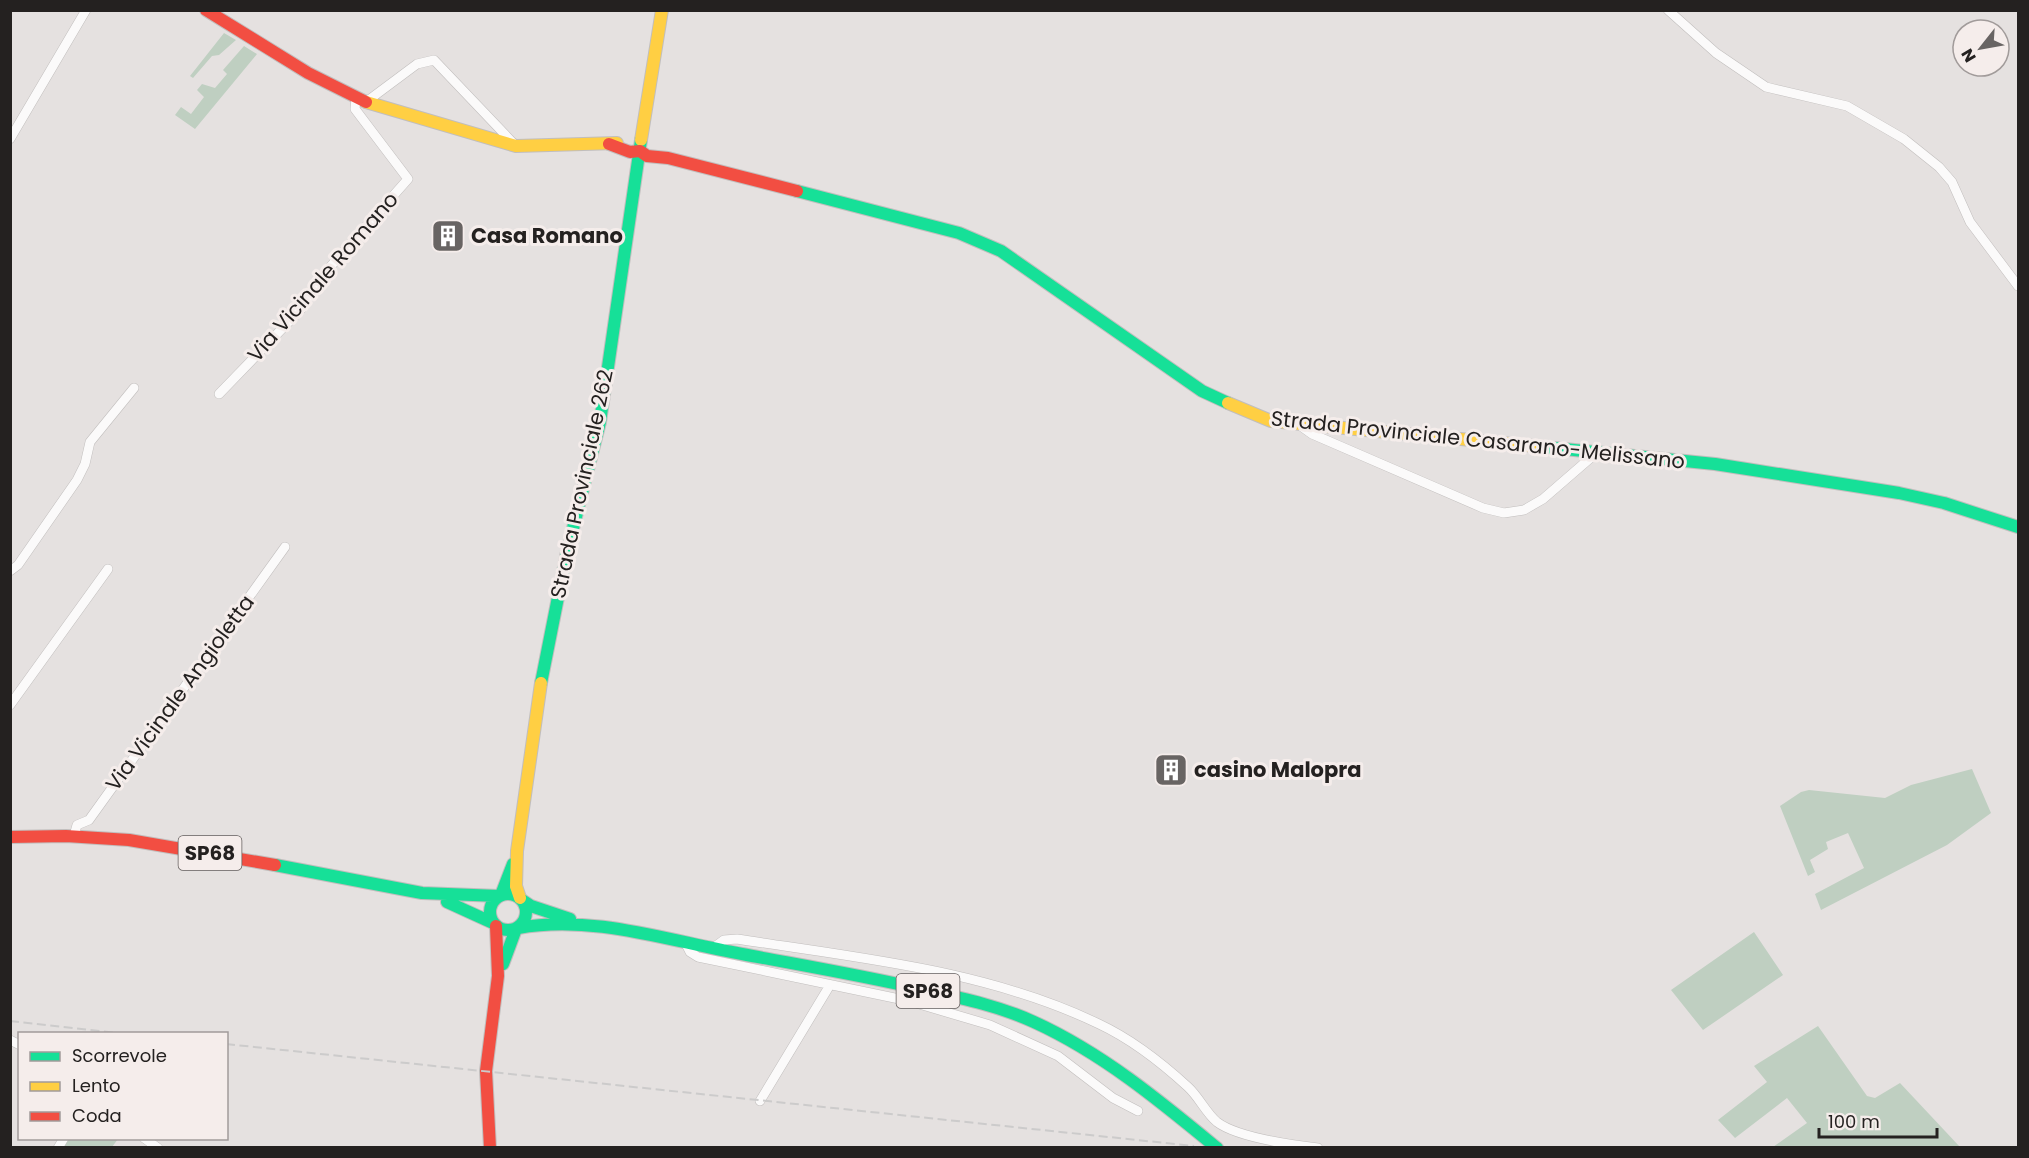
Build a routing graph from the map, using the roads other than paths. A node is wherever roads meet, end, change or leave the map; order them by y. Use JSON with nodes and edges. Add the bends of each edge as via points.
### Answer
{"nodes":[{"id":1,"x":86,"y":10,"type":"edge"},
{"id":2,"x":206,"y":10,"type":"edge"},
{"id":3,"x":662,"y":10,"type":"edge"},
{"id":4,"x":1668,"y":10,"type":"edge"},
{"id":5,"x":361,"y":100,"type":"junction"},
{"id":6,"x":10,"y":139,"type":"edge"},
{"id":7,"x":516,"y":146,"type":"junction"},
{"id":8,"x":640,"y":151,"type":"junction"},
{"id":9,"x":2019,"y":286,"type":"edge"},
{"id":10,"x":134,"y":388,"type":"dead end"},
{"id":11,"x":219,"y":394,"type":"dead end"},
{"id":12,"x":1297,"y":424,"type":"junction"},
{"id":13,"x":1595,"y":454,"type":"junction"},
{"id":14,"x":2019,"y":527,"type":"edge"},
{"id":15,"x":285,"y":547,"type":"dead end"},
{"id":16,"x":108,"y":569,"type":"dead end"},
{"id":17,"x":10,"y":571,"type":"edge"},
{"id":18,"x":10,"y":705,"type":"edge"},
{"id":19,"x":74,"y":836,"type":"junction"},
{"id":20,"x":10,"y":837,"type":"edge"},
{"id":21,"x":517,"y":851,"type":"junction"},
{"id":22,"x":407,"y":891,"type":"junction"},
{"id":23,"x":500,"y":896,"type":"junction"},
{"id":24,"x":521,"y":899,"type":"junction"},
{"id":25,"x":495,"y":924,"type":"junction"},
{"id":26,"x":517,"y":928,"type":"junction"},
{"id":27,"x":601,"y":928,"type":"junction"},
{"id":28,"x":686,"y":944,"type":"junction"},
{"id":29,"x":713,"y":948,"type":"junction"},
{"id":30,"x":498,"y":976,"type":"junction"},
{"id":31,"x":830,"y":984,"type":"junction"},
{"id":32,"x":760,"y":1101,"type":"dead end"},
{"id":33,"x":1138,"y":1111,"type":"dead end"},
{"id":34,"x":490,"y":1148,"type":"edge"},
{"id":35,"x":1217,"y":1148,"type":"edge"},
{"id":36,"x":1318,"y":1148,"type":"edge"}],
"edges":[{"from":1,"to":6,"type":"street"},
{"from":2,"to":5,"type":"main road","name":"Strada Provinciale Casarano-Melissano","via":[[308,73]]},
{"from":3,"to":8,"type":"main road","name":"Strada Provinciale 262"},
{"from":4,"to":9,"type":"street","via":[[1716,53],[1758,82],[1788,94],[1847,106],[1904,139],[1952,182],[1970,222]]},
{"from":5,"to":7,"type":"main road","name":"Strada Provinciale Casarano-Melissano"},
{"from":5,"to":7,"type":"street","via":[[417,64],[434,60]]},
{"from":5,"to":11,"type":"street","name":"Via Vicinale Romano","via":[[355,109],[408,178],[315,284],[304,306]]},
{"from":7,"to":8,"type":"main road","name":"Strada Provinciale Casarano-Melissano","via":[[609,144],[631,145]]},
{"from":8,"to":12,"type":"main road","name":"Strada Provinciale Casarano-Melissano","via":[[647,149],[668,158],[959,233],[1001,251],[1202,390],[1271,421]]},
{"from":8,"to":21,"type":"main road","name":"Strada Provinciale 262","via":[[600,422],[546,651]]},
{"from":10,"to":17,"type":"street","via":[[90,442],[77,480]]},
{"from":12,"to":13,"type":"main road","name":"Strada Provinciale Casarano-Melissano"},
{"from":12,"to":13,"type":"street","via":[[1446,493],[1504,513],[1524,510],[1543,499]]},
{"from":13,"to":14,"type":"main road","name":"Strada Provinciale Casarano-Melissano","via":[[1715,464],[1899,493]]},
{"from":15,"to":19,"type":"street","name":"Via Vicinale Angioletta","via":[[89,820],[77,825]]},
{"from":16,"to":18,"type":"street"},
{"from":19,"to":20,"type":"main road","number":"SP68"},
{"from":19,"to":22,"type":"main road","number":"SP68","via":[[228,856]]},
{"from":21,"to":23,"type":"main road"},
{"from":21,"to":24,"type":"main road","via":[[516,886]]},
{"from":22,"to":23,"type":"main road","number":"SP68","via":[[468,898]]},
{"from":22,"to":25,"type":"main road","number":"SP68","via":[[461,906]]},
{"from":23,"to":24,"type":"main road","number":"SP68","via":[[511,894]]},
{"from":23,"to":25,"type":"main road","via":[[491,905]]},
{"from":24,"to":26,"type":"main road","via":[[527,915]]},
{"from":24,"to":27,"type":"main road","number":"SP68","via":[[548,912]]},
{"from":25,"to":26,"type":"main road","number":"SP68","via":[[506,931]]},
{"from":25,"to":30,"type":"main road"},
{"from":26,"to":27,"type":"main road","number":"SP68","via":[[545,923]]},
{"from":26,"to":30,"type":"main road"},
{"from":27,"to":28,"type":"main road","number":"SP68"},
{"from":28,"to":29,"type":"main road","number":"SP68"},
{"from":28,"to":31,"type":"street","via":[[698,957]]},
{"from":29,"to":35,"type":"main road","number":"SP68","via":[[977,1002],[1034,1022],[1132,1079]]},
{"from":29,"to":36,"type":"street","via":[[724,940],[737,939],[924,968],[1042,998],[1102,1025],[1159,1062],[1190,1088],[1218,1122],[1255,1137]]},
{"from":30,"to":34,"type":"main road","via":[[486,1071]]},
{"from":31,"to":32,"type":"street"},
{"from":31,"to":33,"type":"street","via":[[990,1025],[1058,1056],[1113,1098]]}]}
